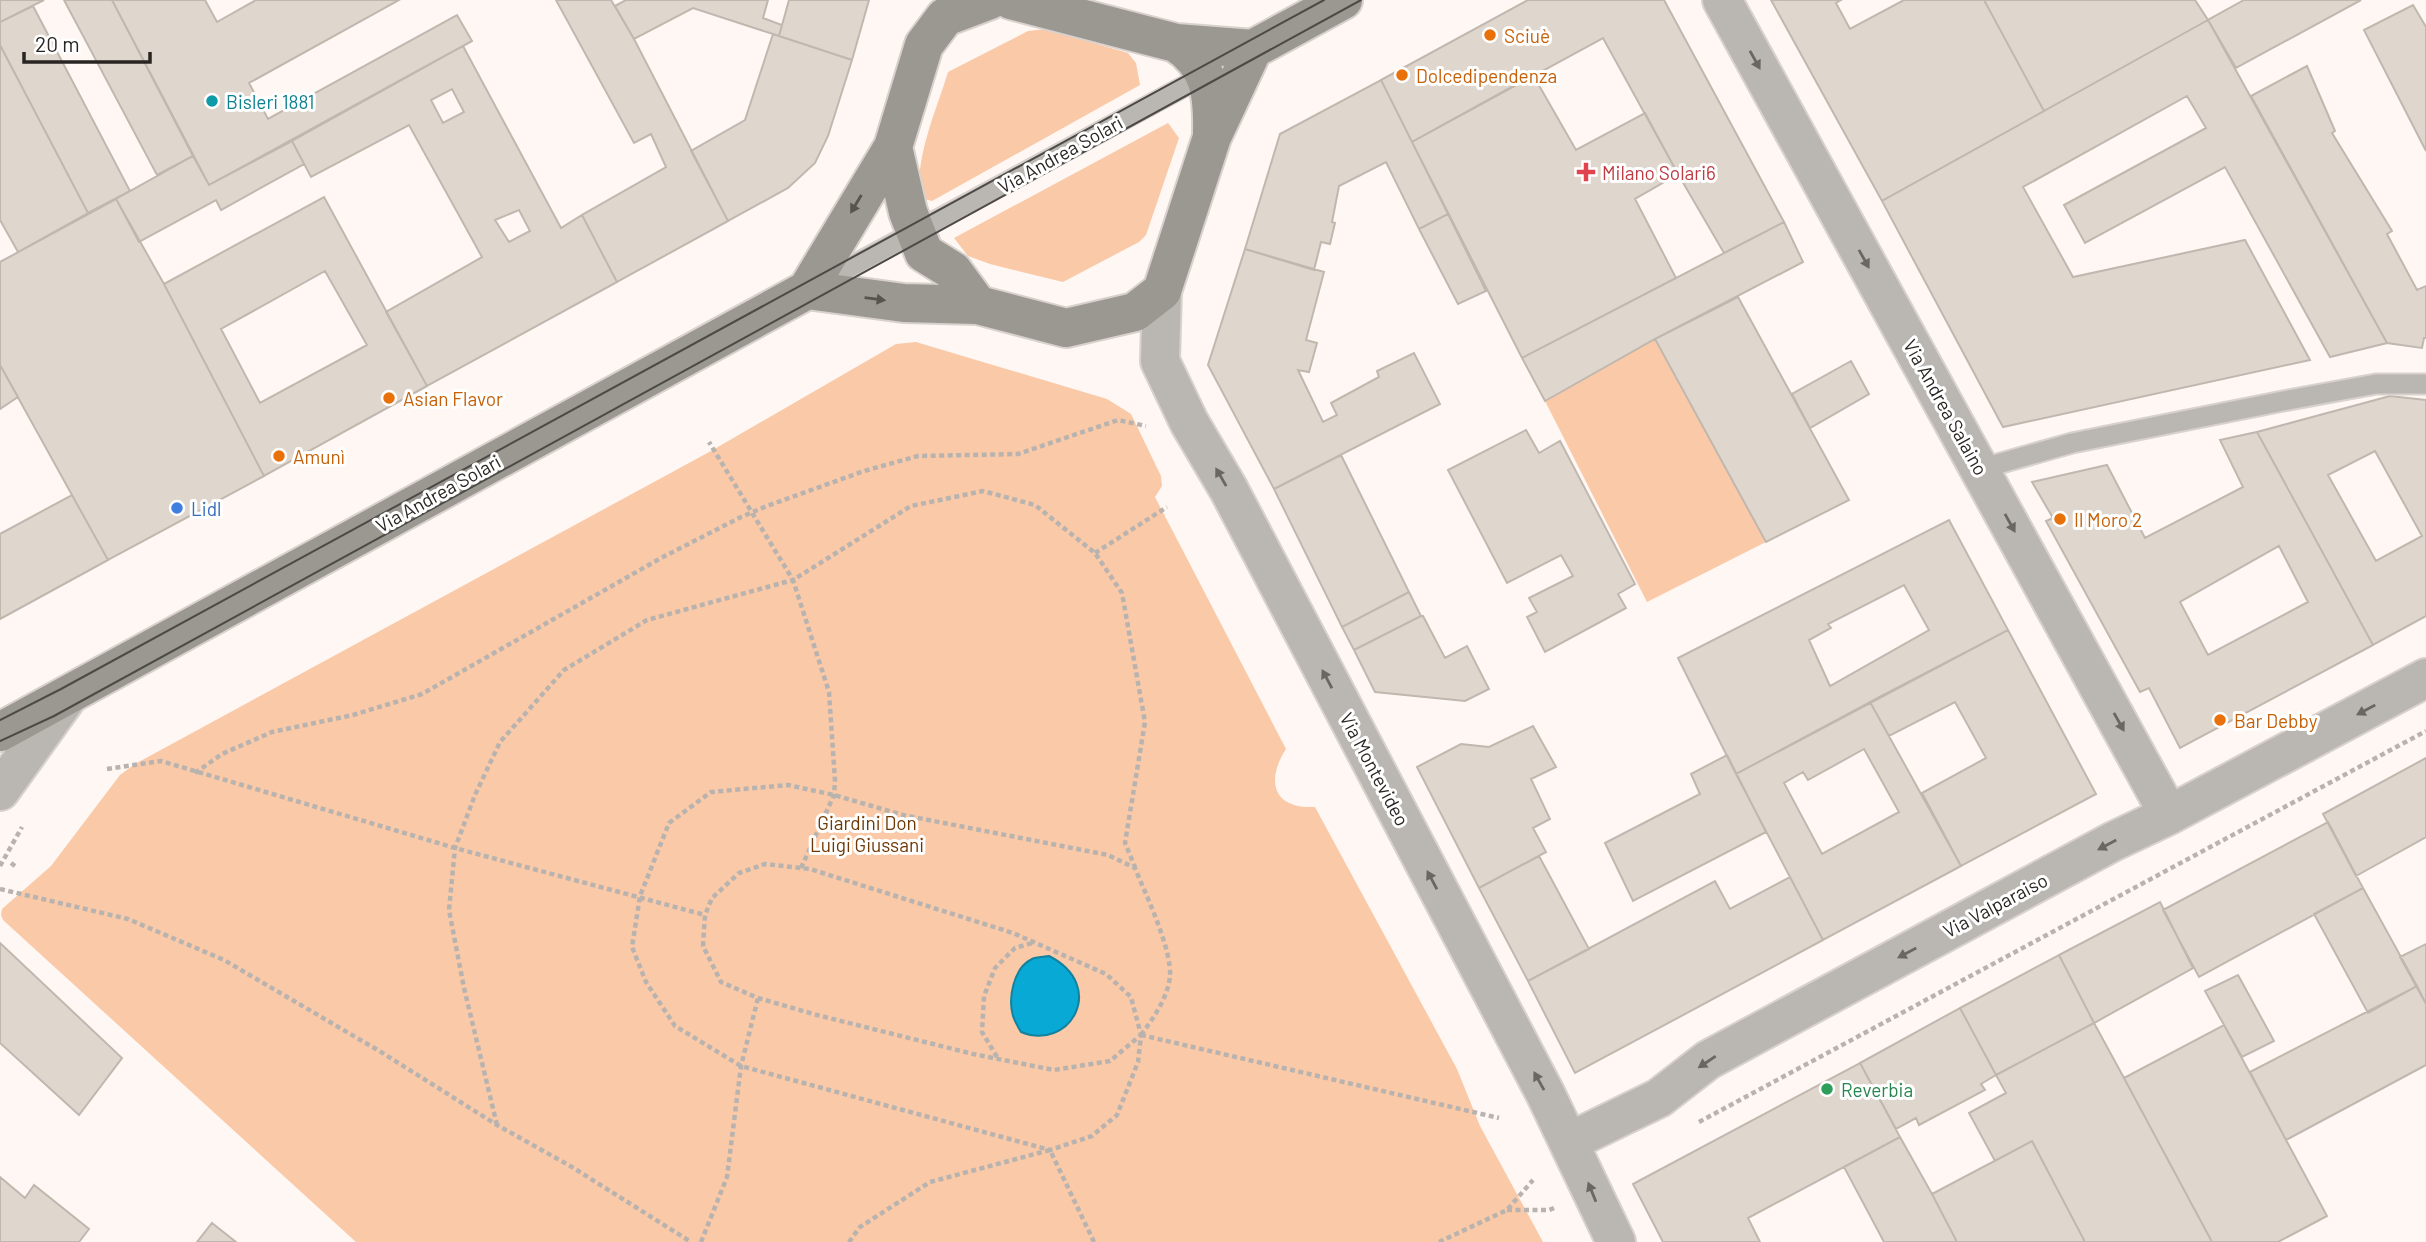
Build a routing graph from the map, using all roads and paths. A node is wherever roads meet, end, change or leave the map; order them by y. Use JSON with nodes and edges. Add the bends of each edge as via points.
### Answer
{"nodes":[{"id":1,"x":1011,"y":0,"type":"edge"},
{"id":2,"x":1343,"y":0,"type":"edge"},
{"id":3,"x":1722,"y":0,"type":"edge"},
{"id":4,"x":974,"y":2,"type":"edge"},
{"id":5,"x":1176,"y":43,"type":"junction"},
{"id":6,"x":1253,"y":49,"type":"junction"},
{"id":7,"x":1205,"y":75,"type":"junction"},
{"id":8,"x":1212,"y":137,"type":"junction"},
{"id":9,"x":892,"y":146,"type":"junction"},
{"id":10,"x":915,"y":233,"type":"junction"},
{"id":11,"x":807,"y":290,"type":"junction"},
{"id":12,"x":1162,"y":292,"type":"junction"},
{"id":13,"x":978,"y":305,"type":"junction"},
{"id":14,"x":2426,"y":384,"type":"edge"},
{"id":15,"x":1151,"y":428,"type":"dead end"},
{"id":16,"x":709,"y":442,"type":"dead end"},
{"id":17,"x":1980,"y":469,"type":"junction"},
{"id":18,"x":1167,"y":507,"type":"dead end"},
{"id":19,"x":752,"y":513,"type":"junction"},
{"id":20,"x":1095,"y":553,"type":"junction"},
{"id":21,"x":793,"y":580,"type":"junction"},
{"id":22,"x":2426,"y":678,"type":"edge"},
{"id":23,"x":68,"y":696,"type":"junction"},
{"id":24,"x":2426,"y":731,"type":"edge"},
{"id":25,"x":0,"y":732,"type":"edge"},
{"id":26,"x":107,"y":769,"type":"dead end"},
{"id":27,"x":195,"y":773,"type":"junction"},
{"id":28,"x":0,"y":791,"type":"edge"},
{"id":29,"x":834,"y":795,"type":"junction"},
{"id":30,"x":2168,"y":814,"type":"junction"},
{"id":31,"x":455,"y":848,"type":"junction"},
{"id":32,"x":801,"y":868,"type":"junction"},
{"id":33,"x":1135,"y":868,"type":"junction"},
{"id":34,"x":0,"y":889,"type":"edge"},
{"id":35,"x":640,"y":896,"type":"junction"},
{"id":36,"x":705,"y":915,"type":"junction"},
{"id":37,"x":1034,"y":942,"type":"junction"},
{"id":38,"x":758,"y":998,"type":"junction"},
{"id":39,"x":1141,"y":1035,"type":"junction"},
{"id":40,"x":998,"y":1058,"type":"junction"},
{"id":41,"x":741,"y":1066,"type":"junction"},
{"id":42,"x":1499,"y":1118,"type":"dead end"},
{"id":43,"x":497,"y":1125,"type":"junction"},
{"id":44,"x":1689,"y":1127,"type":"dead end"},
{"id":45,"x":1569,"y":1142,"type":"junction"},
{"id":46,"x":1050,"y":1150,"type":"junction"},
{"id":47,"x":1532,"y":1180,"type":"dead end"},
{"id":48,"x":1563,"y":1203,"type":"dead end"},
{"id":49,"x":1507,"y":1210,"type":"junction"},
{"id":50,"x":691,"y":1242,"type":"edge"},
{"id":51,"x":701,"y":1242,"type":"edge"},
{"id":52,"x":849,"y":1242,"type":"edge"},
{"id":53,"x":1094,"y":1242,"type":"edge"},
{"id":54,"x":1439,"y":1242,"type":"edge"},
{"id":55,"x":1616,"y":1242,"type":"edge"}],
"edges":[{"from":1,"to":5,"type":"street"},
{"from":2,"to":6,"type":"street","name":"Via Andrea Solari"},
{"from":3,"to":17,"type":"street","name":"Via Andrea Salaino","one_way":true},
{"from":4,"to":9,"type":"street","via":[[945,17],[924,45]]},
{"from":5,"to":6,"type":"street"},
{"from":5,"to":7,"type":"street","via":[[1192,53]]},
{"from":6,"to":7,"type":"lane","name":"Via Andrea Solari"},
{"from":6,"to":8,"type":"street"},
{"from":7,"to":8,"type":"street","via":[[1213,101]]},
{"from":7,"to":10,"type":"lane","name":"Via Andrea Solari"},
{"from":8,"to":12,"type":"street"},
{"from":9,"to":10,"type":"street"},
{"from":9,"to":11,"type":"street","one_way":true},
{"from":10,"to":11,"type":"lane","name":"Via Andrea Solari"},
{"from":10,"to":13,"type":"street","via":[[924,253],[953,271]]},
{"from":11,"to":13,"type":"street","one_way":true,"via":[[904,303]]},
{"from":11,"to":23,"type":"street","name":"Via Andrea Solari"},
{"from":12,"to":13,"type":"street","via":[[1135,312],[1066,328]]},
{"from":45,"to":12,"type":"street","name":"Via Montevideo","one_way":true,"via":[[1171,385],[1160,361]]},
{"from":14,"to":17,"type":"lane","via":[[2376,384],[2270,404],[2072,443]]},
{"from":15,"to":19,"type":"path","via":[[1118,420],[1018,454],[918,456]]},
{"from":16,"to":19,"type":"path"},
{"from":17,"to":30,"type":"street","name":"Via Andrea Salaino","one_way":true},
{"from":18,"to":20,"type":"path"},
{"from":19,"to":21,"type":"path"},
{"from":19,"to":27,"type":"path","via":[[661,558],[422,694],[272,732],[222,754]]},
{"from":20,"to":21,"type":"path","via":[[1035,505],[983,491],[911,506]]},
{"from":20,"to":33,"type":"path","via":[[1122,593],[1145,722],[1125,843]]},
{"from":21,"to":29,"type":"path","via":[[829,692]]},
{"from":21,"to":31,"type":"path","via":[[647,620],[564,670],[500,742]]},
{"from":22,"to":30,"type":"street","name":"Via Valparaiso","one_way":true},
{"from":23,"to":25,"type":"street","name":"Via Andrea Solari"},
{"from":23,"to":28,"type":"street","name":"Via Andrea Solari"},
{"from":24,"to":44,"type":"path"},
{"from":26,"to":27,"type":"path","via":[[161,761]]},
{"from":27,"to":31,"type":"path"},
{"from":29,"to":32,"type":"path"},
{"from":29,"to":33,"type":"path","via":[[903,815],[1108,855]]},
{"from":29,"to":35,"type":"path","via":[[788,785],[712,792],[669,823]]},
{"from":30,"to":45,"type":"street","name":"Via Valparaiso","one_way":true,"via":[[1708,1060],[1659,1098]]},
{"from":31,"to":35,"type":"path"},
{"from":31,"to":43,"type":"path","via":[[449,910]]},
{"from":32,"to":36,"type":"path","via":[[765,864],[739,873],[712,898]]},
{"from":32,"to":37,"type":"path"},
{"from":33,"to":39,"type":"path","via":[[1162,934],[1170,976],[1160,1008]]},
{"from":34,"to":43,"type":"path","via":[[128,919],[224,960]]},
{"from":35,"to":36,"type":"path"},
{"from":35,"to":41,"type":"path","via":[[632,947],[646,982],[675,1026]]},
{"from":36,"to":38,"type":"path","via":[[703,946],[721,982]]},
{"from":37,"to":39,"type":"path","via":[[1106,974],[1131,996]]},
{"from":37,"to":40,"type":"path","via":[[1015,948],[995,968],[984,996],[982,1032]]},
{"from":38,"to":40,"type":"path"},
{"from":38,"to":41,"type":"path"},
{"from":39,"to":40,"type":"path","via":[[1110,1062],[1054,1070]]},
{"from":39,"to":42,"type":"path"},
{"from":39,"to":46,"type":"path","via":[[1138,1062],[1117,1115],[1092,1136]]},
{"from":41,"to":46,"type":"path"},
{"from":41,"to":51,"type":"path","via":[[727,1177]]},
{"from":43,"to":50,"type":"path"},
{"from":55,"to":45,"type":"street","name":"Via Montevideo","one_way":true},
{"from":46,"to":52,"type":"path","via":[[930,1182],[860,1227]]},
{"from":46,"to":53,"type":"path"},
{"from":47,"to":49,"type":"path"},
{"from":48,"to":49,"type":"path","via":[[1549,1210]]},
{"from":49,"to":54,"type":"path"}]}
